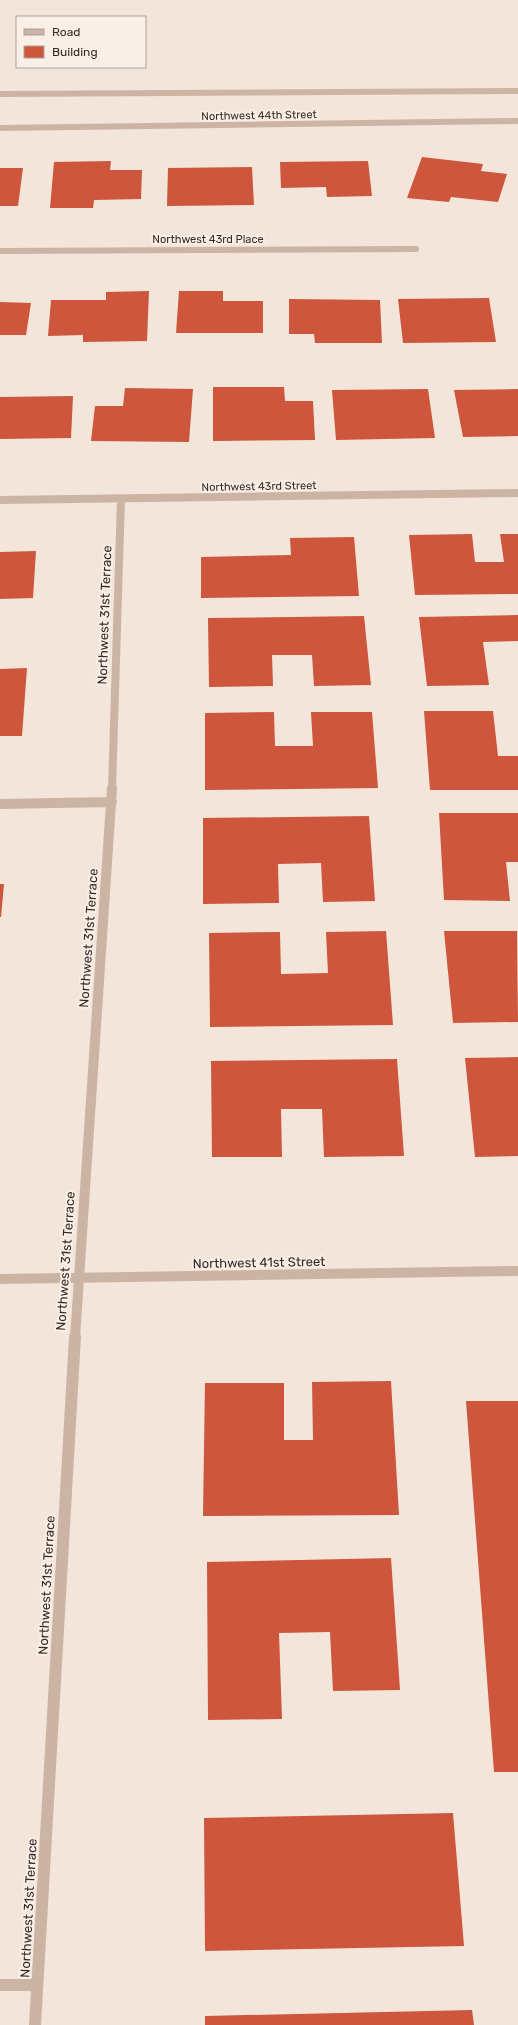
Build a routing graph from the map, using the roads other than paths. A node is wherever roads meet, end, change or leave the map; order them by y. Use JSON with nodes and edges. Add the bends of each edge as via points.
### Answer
{"nodes":[{"id":1,"x":518,"y":91,"type":"edge"},
{"id":2,"x":0,"y":94,"type":"edge"},
{"id":3,"x":518,"y":121,"type":"edge"},
{"id":4,"x":0,"y":128,"type":"edge"},
{"id":5,"x":416,"y":249,"type":"dead end"},
{"id":6,"x":0,"y":252,"type":"edge"},
{"id":7,"x":518,"y":493,"type":"edge"},
{"id":8,"x":121,"y":499,"type":"junction"},
{"id":9,"x":0,"y":500,"type":"edge"},
{"id":10,"x":112,"y":802,"type":"junction"},
{"id":11,"x":0,"y":804,"type":"edge"},
{"id":12,"x":518,"y":1271,"type":"edge"},
{"id":13,"x":0,"y":1279,"type":"edge"},
{"id":14,"x":78,"y":1279,"type":"junction"},
{"id":15,"x":0,"y":1985,"type":"edge"},
{"id":16,"x":37,"y":1985,"type":"junction"},
{"id":17,"x":35,"y":2025,"type":"edge"}],
"edges":[{"from":1,"to":2,"type":"street","name":"Northwest 44th Street"},
{"from":3,"to":4,"type":"street","name":"Northwest 44th Street"},
{"from":5,"to":6,"type":"street","name":"Northwest 43rd Place"},
{"from":7,"to":8,"type":"street","name":"Northwest 43rd Street"},
{"from":8,"to":9,"type":"street","name":"Northwest 43rd Street"},
{"from":8,"to":10,"type":"street","name":"Northwest 31st Terrace"},
{"from":10,"to":11,"type":"street"},
{"from":10,"to":14,"type":"street","name":"Northwest 31st Terrace"},
{"from":12,"to":14,"type":"street","name":"Northwest 41st Street"},
{"from":13,"to":14,"type":"street","name":"Northwest 41st Street"},
{"from":14,"to":16,"type":"street","name":"Northwest 31st Terrace"},
{"from":15,"to":16,"type":"street"},
{"from":16,"to":17,"type":"street","name":"Northwest 31st Terrace"}]}
